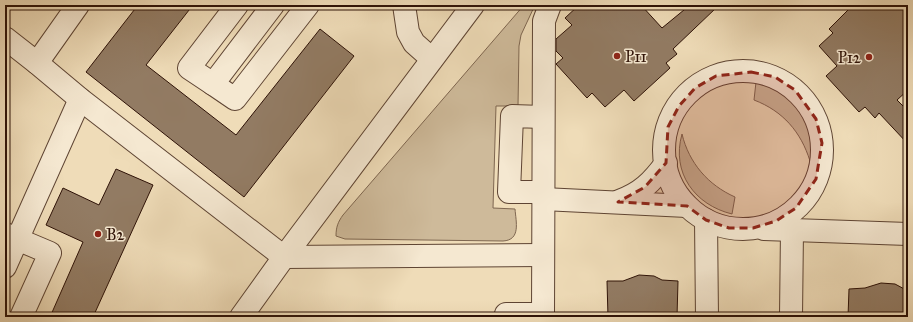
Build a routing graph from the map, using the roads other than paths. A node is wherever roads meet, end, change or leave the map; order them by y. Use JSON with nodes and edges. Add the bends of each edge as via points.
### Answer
{"nodes":[{"id":1,"x":78,"y":5,"type":"edge"},
{"id":2,"x":237,"y":5,"type":"edge"},
{"id":3,"x":273,"y":5,"type":"edge"},
{"id":4,"x":308,"y":5,"type":"edge"},
{"id":5,"x":404,"y":5,"type":"edge"},
{"id":6,"x":473,"y":5,"type":"edge"},
{"id":7,"x":550,"y":5,"type":"edge"},
{"id":8,"x":5,"y":38,"type":"edge"},
{"id":9,"x":432,"y":59,"type":"junction"},
{"id":10,"x":37,"y":63,"type":"junction"},
{"id":11,"x":213,"y":84,"type":"junction"},
{"id":12,"x":80,"y":99,"type":"junction"},
{"id":13,"x":543,"y":117,"type":"junction"},
{"id":14,"x":666,"y":163,"type":"junction"},
{"id":15,"x":543,"y":196,"type":"junction"},
{"id":16,"x":618,"y":202,"type":"junction"},
{"id":17,"x":687,"y":206,"type":"junction"},
{"id":18,"x":706,"y":220,"type":"junction"},
{"id":19,"x":753,"y":228,"type":"junction"},
{"id":20,"x":792,"y":230,"type":"junction"},
{"id":21,"x":908,"y":234,"type":"edge"},
{"id":22,"x":11,"y":237,"type":"edge"},
{"id":23,"x":543,"y":255,"type":"junction"},
{"id":24,"x":284,"y":257,"type":"junction"},
{"id":25,"x":5,"y":267,"type":"edge"},
{"id":26,"x":543,"y":316,"type":"edge"},
{"id":27,"x":22,"y":317,"type":"edge"},
{"id":28,"x":241,"y":317,"type":"edge"},
{"id":29,"x":506,"y":317,"type":"edge"},
{"id":30,"x":707,"y":317,"type":"edge"},
{"id":31,"x":791,"y":317,"type":"edge"}],
"edges":[{"from":1,"to":10,"type":"street"},
{"from":2,"to":11,"type":"street","via":[[189,68]]},
{"from":3,"to":11,"type":"street"},
{"from":4,"to":11,"type":"street","via":[[234,99]]},
{"from":5,"to":9,"type":"street","via":[[408,32],[414,44]]},
{"from":6,"to":9,"type":"street"},
{"from":7,"to":13,"type":"street","via":[[544,21]]},
{"from":8,"to":10,"type":"street"},
{"from":9,"to":24,"type":"street"},
{"from":10,"to":12,"type":"street"},
{"from":12,"to":22,"type":"street"},
{"from":12,"to":24,"type":"street"},
{"from":13,"to":15,"type":"street"},
{"from":13,"to":15,"type":"street","via":[[512,116],[510,192]]},
{"from":14,"to":16,"type":"street","via":[[645,187]]},
{"from":14,"to":17,"type":"street","via":[[673,186]]},
{"from":14,"to":19,"type":"street","via":[[664,151],[672,116],[686,96],[705,81],[727,73],[752,72],[775,78],[795,90],[810,109],[820,131],[822,155],[816,179],[805,199],[787,216],[765,226]]},
{"from":15,"to":16,"type":"street"},
{"from":15,"to":23,"type":"street"},
{"from":16,"to":17,"type":"street"},
{"from":17,"to":18,"type":"street"},
{"from":18,"to":19,"type":"street","via":[[729,228]]},
{"from":18,"to":30,"type":"street"},
{"from":19,"to":20,"type":"street"},
{"from":20,"to":21,"type":"street"},
{"from":20,"to":31,"type":"street"},
{"from":22,"to":25,"type":"street"},
{"from":22,"to":27,"type":"street","via":[[50,253]]},
{"from":23,"to":24,"type":"street"},
{"from":23,"to":26,"type":"street"},
{"from":24,"to":28,"type":"street"},
{"from":26,"to":29,"type":"street","via":[[506,314]]}]}
